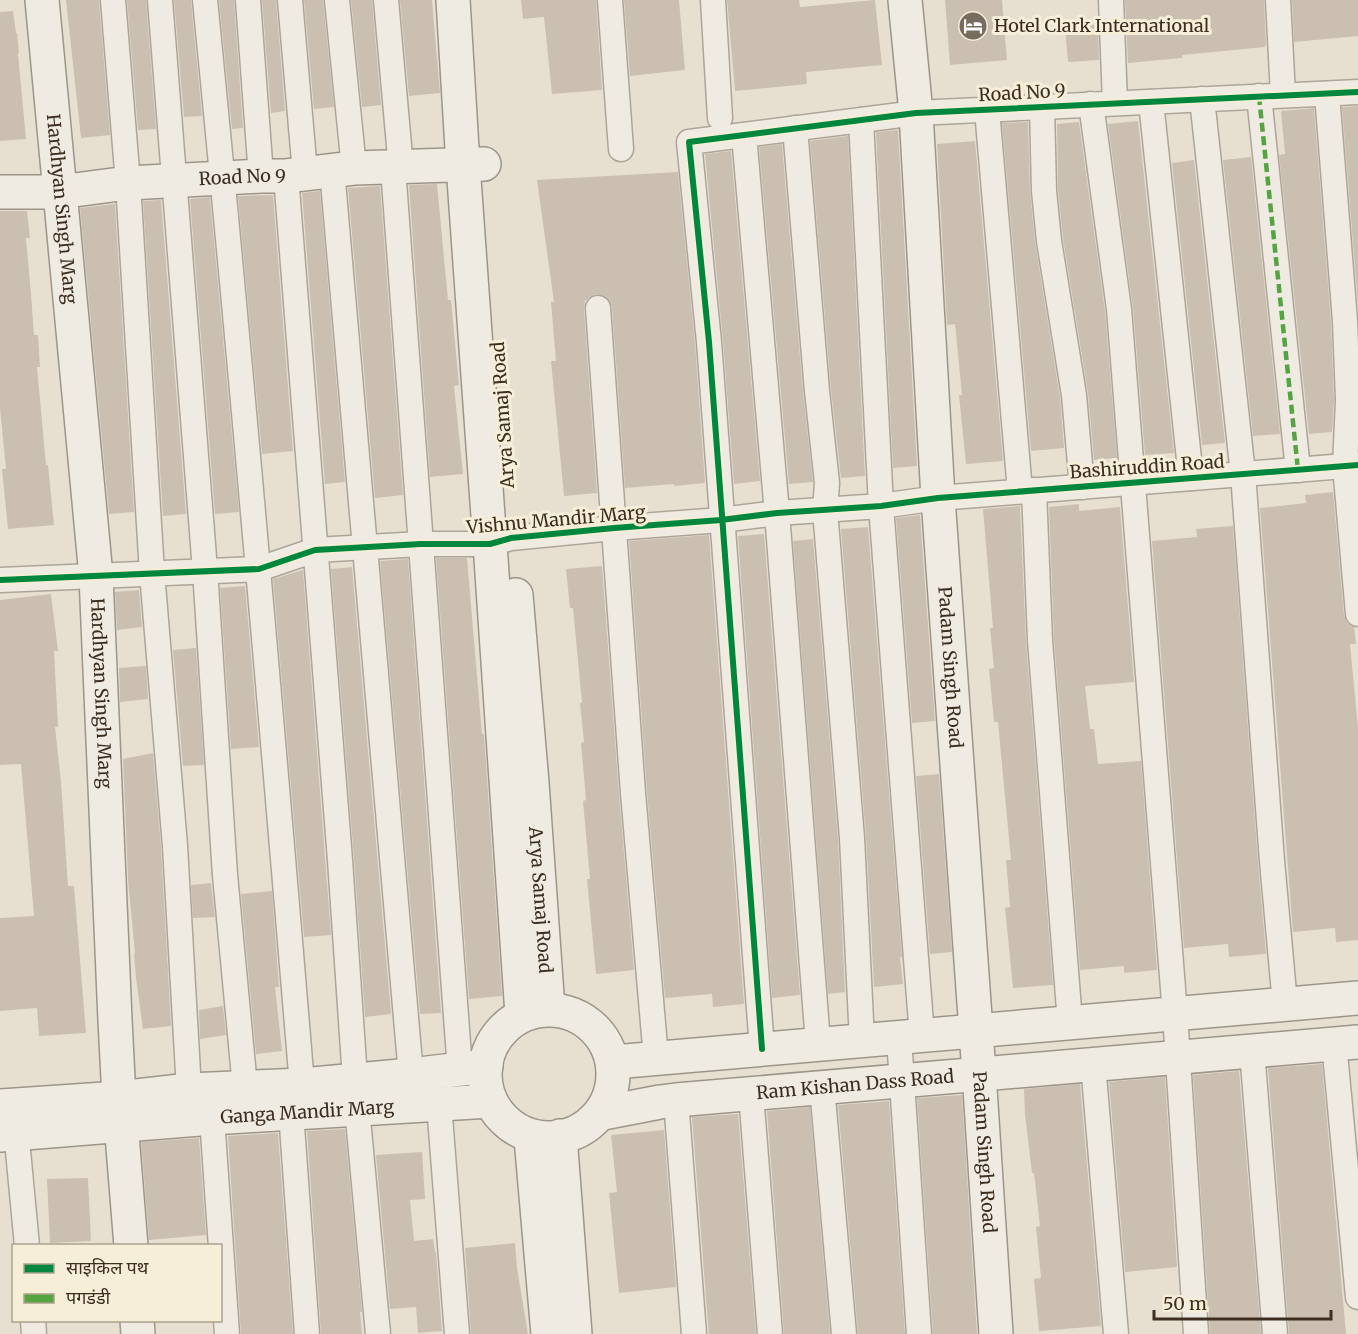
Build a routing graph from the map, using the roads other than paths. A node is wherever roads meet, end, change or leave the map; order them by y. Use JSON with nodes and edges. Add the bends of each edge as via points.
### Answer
{"nodes":[{"id":1,"x":42,"y":0,"type":"edge"},
{"id":2,"x":113,"y":0,"type":"edge"},
{"id":3,"x":160,"y":0,"type":"edge"},
{"id":4,"x":205,"y":0,"type":"edge"},
{"id":5,"x":248,"y":0,"type":"edge"},
{"id":6,"x":290,"y":0,"type":"edge"},
{"id":7,"x":337,"y":0,"type":"edge"},
{"id":8,"x":386,"y":0,"type":"edge"},
{"id":9,"x":453,"y":0,"type":"edge"},
{"id":10,"x":474,"y":0,"type":"edge"},
{"id":11,"x":610,"y":0,"type":"edge"},
{"id":12,"x":713,"y":0,"type":"edge"},
{"id":13,"x":905,"y":0,"type":"edge"},
{"id":14,"x":1111,"y":0,"type":"edge"},
{"id":15,"x":1278,"y":0,"type":"edge"},
{"id":16,"x":1358,"y":92,"type":"edge"},
{"id":17,"x":1327,"y":93,"type":"junction"},
{"id":18,"x":1283,"y":95,"type":"junction"},
{"id":19,"x":1259,"y":96,"type":"junction"},
{"id":20,"x":1202,"y":99,"type":"junction"},
{"id":21,"x":1151,"y":102,"type":"junction"},
{"id":22,"x":1115,"y":103,"type":"junction"},
{"id":23,"x":1091,"y":104,"type":"junction"},
{"id":24,"x":1042,"y":107,"type":"junction"},
{"id":25,"x":987,"y":110,"type":"junction"},
{"id":26,"x":916,"y":113,"type":"junction"},
{"id":27,"x":720,"y":118,"type":"dead end"},
{"id":28,"x":861,"y":120,"type":"junction"},
{"id":29,"x":795,"y":128,"type":"junction"},
{"id":30,"x":744,"y":135,"type":"junction"},
{"id":31,"x":621,"y":149,"type":"dead end"},
{"id":32,"x":474,"y":164,"type":"junction"},
{"id":33,"x":397,"y":168,"type":"junction"},
{"id":34,"x":307,"y":173,"type":"junction"},
{"id":35,"x":223,"y":178,"type":"junction"},
{"id":36,"x":174,"y":182,"type":"junction"},
{"id":37,"x":128,"y":183,"type":"junction"},
{"id":38,"x":0,"y":192,"type":"edge"},
{"id":39,"x":59,"y":192,"type":"junction"},
{"id":40,"x":598,"y":308,"type":"dead end"},
{"id":41,"x":1351,"y":465,"type":"edge"},
{"id":42,"x":1298,"y":470,"type":"junction"},
{"id":43,"x":1243,"y":474,"type":"junction"},
{"id":44,"x":1191,"y":478,"type":"junction"},
{"id":45,"x":1133,"y":482,"type":"junction"},
{"id":46,"x":1082,"y":487,"type":"junction"},
{"id":47,"x":1027,"y":491,"type":"junction"},
{"id":48,"x":938,"y":498,"type":"junction"},
{"id":49,"x":882,"y":506,"type":"junction"},
{"id":50,"x":825,"y":510,"type":"junction"},
{"id":51,"x":777,"y":513,"type":"junction"},
{"id":52,"x":721,"y":520,"type":"junction"},
{"id":53,"x":614,"y":528,"type":"junction"},
{"id":54,"x":501,"y":541,"type":"junction"},
{"id":55,"x":421,"y":544,"type":"junction"},
{"id":56,"x":364,"y":548,"type":"junction"},
{"id":57,"x":315,"y":550,"type":"junction"},
{"id":58,"x":259,"y":568,"type":"junction"},
{"id":59,"x":205,"y":570,"type":"junction"},
{"id":60,"x":152,"y":573,"type":"junction"},
{"id":61,"x":96,"y":576,"type":"junction"},
{"id":62,"x":0,"y":580,"type":"edge"},
{"id":63,"x":1358,"y":614,"type":"edge"},
{"id":64,"x":1358,"y":998,"type":"edge"},
{"id":65,"x":1285,"y":1004,"type":"junction"},
{"id":66,"x":535,"y":1012,"type":"junction"},
{"id":67,"x":1175,"y":1014,"type":"junction"},
{"id":68,"x":1070,"y":1022,"type":"junction"},
{"id":69,"x":976,"y":1029,"type":"junction"},
{"id":70,"x":911,"y":1037,"type":"junction"},
{"id":71,"x":862,"y":1041,"type":"junction"},
{"id":72,"x":1346,"y":1042,"type":"edge"},
{"id":73,"x":818,"y":1043,"type":"junction"},
{"id":74,"x":762,"y":1049,"type":"junction"},
{"id":75,"x":1252,"y":1051,"type":"junction"},
{"id":76,"x":1178,"y":1057,"type":"junction"},
{"id":77,"x":656,"y":1058,"type":"junction"},
{"id":78,"x":614,"y":1062,"type":"junction"},
{"id":79,"x":1094,"y":1064,"type":"junction"},
{"id":80,"x":473,"y":1068,"type":"junction"},
{"id":81,"x":980,"y":1073,"type":"junction"},
{"id":82,"x":411,"y":1075,"type":"junction"},
{"id":83,"x":902,"y":1082,"type":"junction"},
{"id":84,"x":245,"y":1087,"type":"junction"},
{"id":85,"x":822,"y":1087,"type":"junction"},
{"id":86,"x":189,"y":1090,"type":"junction"},
{"id":87,"x":356,"y":1094,"type":"junction"},
{"id":88,"x":751,"y":1094,"type":"junction"},
{"id":89,"x":296,"y":1099,"type":"junction"},
{"id":90,"x":676,"y":1100,"type":"junction"},
{"id":91,"x":490,"y":1101,"type":"junction"},
{"id":92,"x":439,"y":1104,"type":"junction"},
{"id":93,"x":121,"y":1112,"type":"junction"},
{"id":94,"x":603,"y":1113,"type":"junction"},
{"id":95,"x":212,"y":1118,"type":"junction"},
{"id":96,"x":8,"y":1120,"type":"edge"},
{"id":97,"x":545,"y":1137,"type":"junction"},
{"id":98,"x":27,"y":1244,"type":"edge"},
{"id":99,"x":131,"y":1244,"type":"edge"},
{"id":100,"x":221,"y":1244,"type":"edge"},
{"id":101,"x":222,"y":1262,"type":"edge"},
{"id":102,"x":1358,"y":1297,"type":"edge"},
{"id":103,"x":227,"y":1334,"type":"edge"},
{"id":104,"x":307,"y":1334,"type":"edge"},
{"id":105,"x":378,"y":1334,"type":"edge"},
{"id":106,"x":457,"y":1334,"type":"edge"},
{"id":107,"x":548,"y":1334,"type":"edge"},
{"id":108,"x":575,"y":1334,"type":"edge"},
{"id":109,"x":694,"y":1334,"type":"edge"},
{"id":110,"x":770,"y":1334,"type":"edge"},
{"id":111,"x":844,"y":1334,"type":"edge"},
{"id":112,"x":919,"y":1334,"type":"edge"},
{"id":113,"x":996,"y":1334,"type":"edge"},
{"id":114,"x":1116,"y":1334,"type":"edge"},
{"id":115,"x":1196,"y":1334,"type":"edge"},
{"id":116,"x":1275,"y":1334,"type":"edge"}],
"edges":[{"from":1,"to":39,"type":"street","name":"Hardhyan Singh Marg"},
{"from":2,"to":37,"type":"street"},
{"from":3,"to":36,"type":"street"},
{"from":4,"to":35,"type":"street"},
{"from":5,"to":34,"type":"street"},
{"from":6,"to":34,"type":"street"},
{"from":7,"to":34,"type":"street"},
{"from":8,"to":33,"type":"street"},
{"from":9,"to":32,"type":"street"},
{"from":10,"to":32,"type":"street"},
{"from":11,"to":31,"type":"street"},
{"from":12,"to":27,"type":"street"},
{"from":13,"to":26,"type":"street","name":"Padam Singh Road"},
{"from":14,"to":22,"type":"street"},
{"from":15,"to":18,"type":"street"},
{"from":16,"to":17,"type":"street","name":"Road No 9"},
{"from":17,"to":18,"type":"street","name":"Road No 9"},
{"from":17,"to":41,"type":"street","via":[[1345,321]]},
{"from":18,"to":19,"type":"street","name":"Road No 9"},
{"from":19,"to":20,"type":"street","name":"Road No 9"},
{"from":19,"to":42,"type":"street"},
{"from":20,"to":21,"type":"street","name":"Road No 9"},
{"from":20,"to":43,"type":"street"},
{"from":21,"to":22,"type":"street","name":"Road No 9"},
{"from":21,"to":44,"type":"street"},
{"from":22,"to":23,"type":"street","name":"Road No 9"},
{"from":23,"to":24,"type":"street","name":"Road No 9"},
{"from":23,"to":45,"type":"street","via":[[1119,309]]},
{"from":24,"to":25,"type":"street","name":"Road No 9"},
{"from":24,"to":46,"type":"street","via":[[1049,241],[1074,395]]},
{"from":25,"to":26,"type":"street","name":"Road No 9"},
{"from":25,"to":47,"type":"street"},
{"from":26,"to":28,"type":"street","name":"Road No 9"},
{"from":26,"to":48,"type":"street","name":"Padam Singh Road"},
{"from":28,"to":29,"type":"street","name":"Road No 9"},
{"from":28,"to":49,"type":"street"},
{"from":29,"to":30,"type":"street","name":"Road No 9"},
{"from":29,"to":50,"type":"street","via":[[827,483]]},
{"from":30,"to":51,"type":"street"},
{"from":30,"to":52,"type":"street","name":"Road No 9","via":[[689,142],[709,342]]},
{"from":32,"to":33,"type":"street","name":"Road No 9"},
{"from":32,"to":54,"type":"street"},
{"from":33,"to":34,"type":"street","name":"Road No 9"},
{"from":33,"to":55,"type":"street"},
{"from":34,"to":35,"type":"street","name":"Road No 9"},
{"from":34,"to":56,"type":"street"},
{"from":34,"to":57,"type":"street"},
{"from":35,"to":36,"type":"street","name":"Road No 9"},
{"from":35,"to":58,"type":"street"},
{"from":36,"to":37,"type":"street","name":"Road No 9"},
{"from":36,"to":59,"type":"street"},
{"from":37,"to":39,"type":"street","name":"Road No 9"},
{"from":37,"to":60,"type":"street"},
{"from":38,"to":39,"type":"street","name":"Road No 9"},
{"from":39,"to":61,"type":"street","name":"Hardhyan Singh Marg"},
{"from":40,"to":53,"type":"street"},
{"from":41,"to":42,"type":"street","name":"Bashiruddin Road"},
{"from":41,"to":63,"type":"street"},
{"from":42,"to":43,"type":"street","name":"Bashiruddin Road"},
{"from":43,"to":44,"type":"street","name":"Bashiruddin Road"},
{"from":43,"to":65,"type":"street"},
{"from":44,"to":45,"type":"street","name":"Bashiruddin Road"},
{"from":45,"to":46,"type":"street","name":"Bashiruddin Road"},
{"from":45,"to":67,"type":"street"},
{"from":46,"to":47,"type":"street","name":"Bashiruddin Road"},
{"from":47,"to":48,"type":"street","name":"Bashiruddin Road"},
{"from":47,"to":68,"type":"street"},
{"from":48,"to":49,"type":"street","name":"Vishnu Mandir Marg"},
{"from":48,"to":69,"type":"street","name":"Padam Singh Road"},
{"from":49,"to":50,"type":"street","name":"Vishnu Mandir Marg"},
{"from":49,"to":70,"type":"street"},
{"from":50,"to":51,"type":"street","name":"Vishnu Mandir Marg"},
{"from":50,"to":71,"type":"street","via":[[852,838]]},
{"from":51,"to":52,"type":"street","name":"Vishnu Mandir Marg"},
{"from":51,"to":73,"type":"street"},
{"from":52,"to":53,"type":"street","name":"Vishnu Mandir Marg"},
{"from":52,"to":74,"type":"street"},
{"from":53,"to":54,"type":"street","name":"Vishnu Mandir Marg"},
{"from":53,"to":77,"type":"street"},
{"from":54,"to":55,"type":"street","name":"Vishnu Mandir Marg"},
{"from":54,"to":66,"type":"street"},
{"from":55,"to":56,"type":"street","name":"Vishnu Mandir Marg"},
{"from":55,"to":80,"type":"street"},
{"from":56,"to":57,"type":"street","name":"Vishnu Mandir Marg"},
{"from":56,"to":82,"type":"street"},
{"from":57,"to":58,"type":"street","name":"Vishnu Mandir Marg"},
{"from":57,"to":87,"type":"street"},
{"from":58,"to":59,"type":"street","name":"Vishnu Mandir Marg"},
{"from":58,"to":89,"type":"street"},
{"from":59,"to":60,"type":"street","name":"Vishnu Mandir Marg"},
{"from":59,"to":84,"type":"street","via":[[225,875]]},
{"from":60,"to":61,"type":"street","name":"Vishnu Mandir Marg"},
{"from":60,"to":86,"type":"street","via":[[175,846]]},
{"from":61,"to":62,"type":"street","name":"Vishnu Mandir Marg"},
{"from":61,"to":93,"type":"street","name":"Hardhyan Singh Marg"},
{"from":64,"to":65,"type":"street"},
{"from":65,"to":67,"type":"street"},
{"from":66,"to":78,"type":"street","via":[[570,1013],[590,1024],[605,1040]]},
{"from":66,"to":80,"type":"street","via":[[501,1030],[488,1053]]},
{"from":67,"to":68,"type":"street"},
{"from":67,"to":76,"type":"street"},
{"from":68,"to":69,"type":"street"},
{"from":69,"to":70,"type":"street"},
{"from":69,"to":81,"type":"street","name":"Padam Singh Road"},
{"from":70,"to":71,"type":"street"},
{"from":70,"to":83,"type":"street"},
{"from":71,"to":73,"type":"street"},
{"from":72,"to":75,"type":"street","name":"Ram Kishan Dass Road"},
{"from":72,"to":102,"type":"street"},
{"from":73,"to":74,"type":"street"},
{"from":74,"to":77,"type":"street"},
{"from":75,"to":76,"type":"street","name":"Ram Kishan Dass Road"},
{"from":75,"to":116,"type":"street"},
{"from":76,"to":79,"type":"street","name":"Ram Kishan Dass Road"},
{"from":76,"to":115,"type":"street"},
{"from":77,"to":78,"type":"street"},
{"from":78,"to":94,"type":"street","via":[[614,1089]]},
{"from":79,"to":81,"type":"street","name":"Ram Kishan Dass Road"},
{"from":79,"to":114,"type":"street"},
{"from":80,"to":82,"type":"street","name":"Ganga Mandir Marg"},
{"from":80,"to":91,"type":"street","via":[[484,1079]]},
{"from":81,"to":83,"type":"street","name":"Ram Kishan Dass Road"},
{"from":81,"to":113,"type":"street","name":"Padam Singh Road"},
{"from":82,"to":87,"type":"street","name":"Ganga Mandir Marg"},
{"from":83,"to":85,"type":"street","name":"Ram Kishan Dass Road"},
{"from":83,"to":112,"type":"street"},
{"from":84,"to":86,"type":"street","name":"Ganga Mandir Marg"},
{"from":84,"to":89,"type":"street","name":"Ganga Mandir Marg"},
{"from":85,"to":88,"type":"street","name":"Ram Kishan Dass Road"},
{"from":85,"to":111,"type":"street"},
{"from":86,"to":93,"type":"street","name":"Ganga Mandir Marg"},
{"from":87,"to":89,"type":"street","name":"Ganga Mandir Marg"},
{"from":87,"to":92,"type":"street","name":"Ganga Mandir Marg"},
{"from":87,"to":105,"type":"street"},
{"from":88,"to":90,"type":"street","name":"Ram Kishan Dass Road"},
{"from":88,"to":110,"type":"street"},
{"from":89,"to":95,"type":"street","name":"Ganga Mandir Marg"},
{"from":89,"to":104,"type":"street"},
{"from":90,"to":94,"type":"street","name":"Ram Kishan Dass Road"},
{"from":90,"to":109,"type":"street"},
{"from":91,"to":92,"type":"street","name":"Ganga Mandir Marg"},
{"from":91,"to":97,"type":"street","via":[[508,1125]]},
{"from":92,"to":106,"type":"street"},
{"from":93,"to":95,"type":"street","name":"Ganga Mandir Marg"},
{"from":93,"to":96,"type":"street","via":[[32,1132]]},
{"from":93,"to":99,"type":"street","name":"Hardhyan Singh Marg"},
{"from":94,"to":97,"type":"street","via":[[583,1132]]},
{"from":95,"to":100,"type":"street"},
{"from":96,"to":98,"type":"street"},
{"from":97,"to":107,"type":"street"},
{"from":97,"to":108,"type":"street"},
{"from":101,"to":103,"type":"street"}]}
